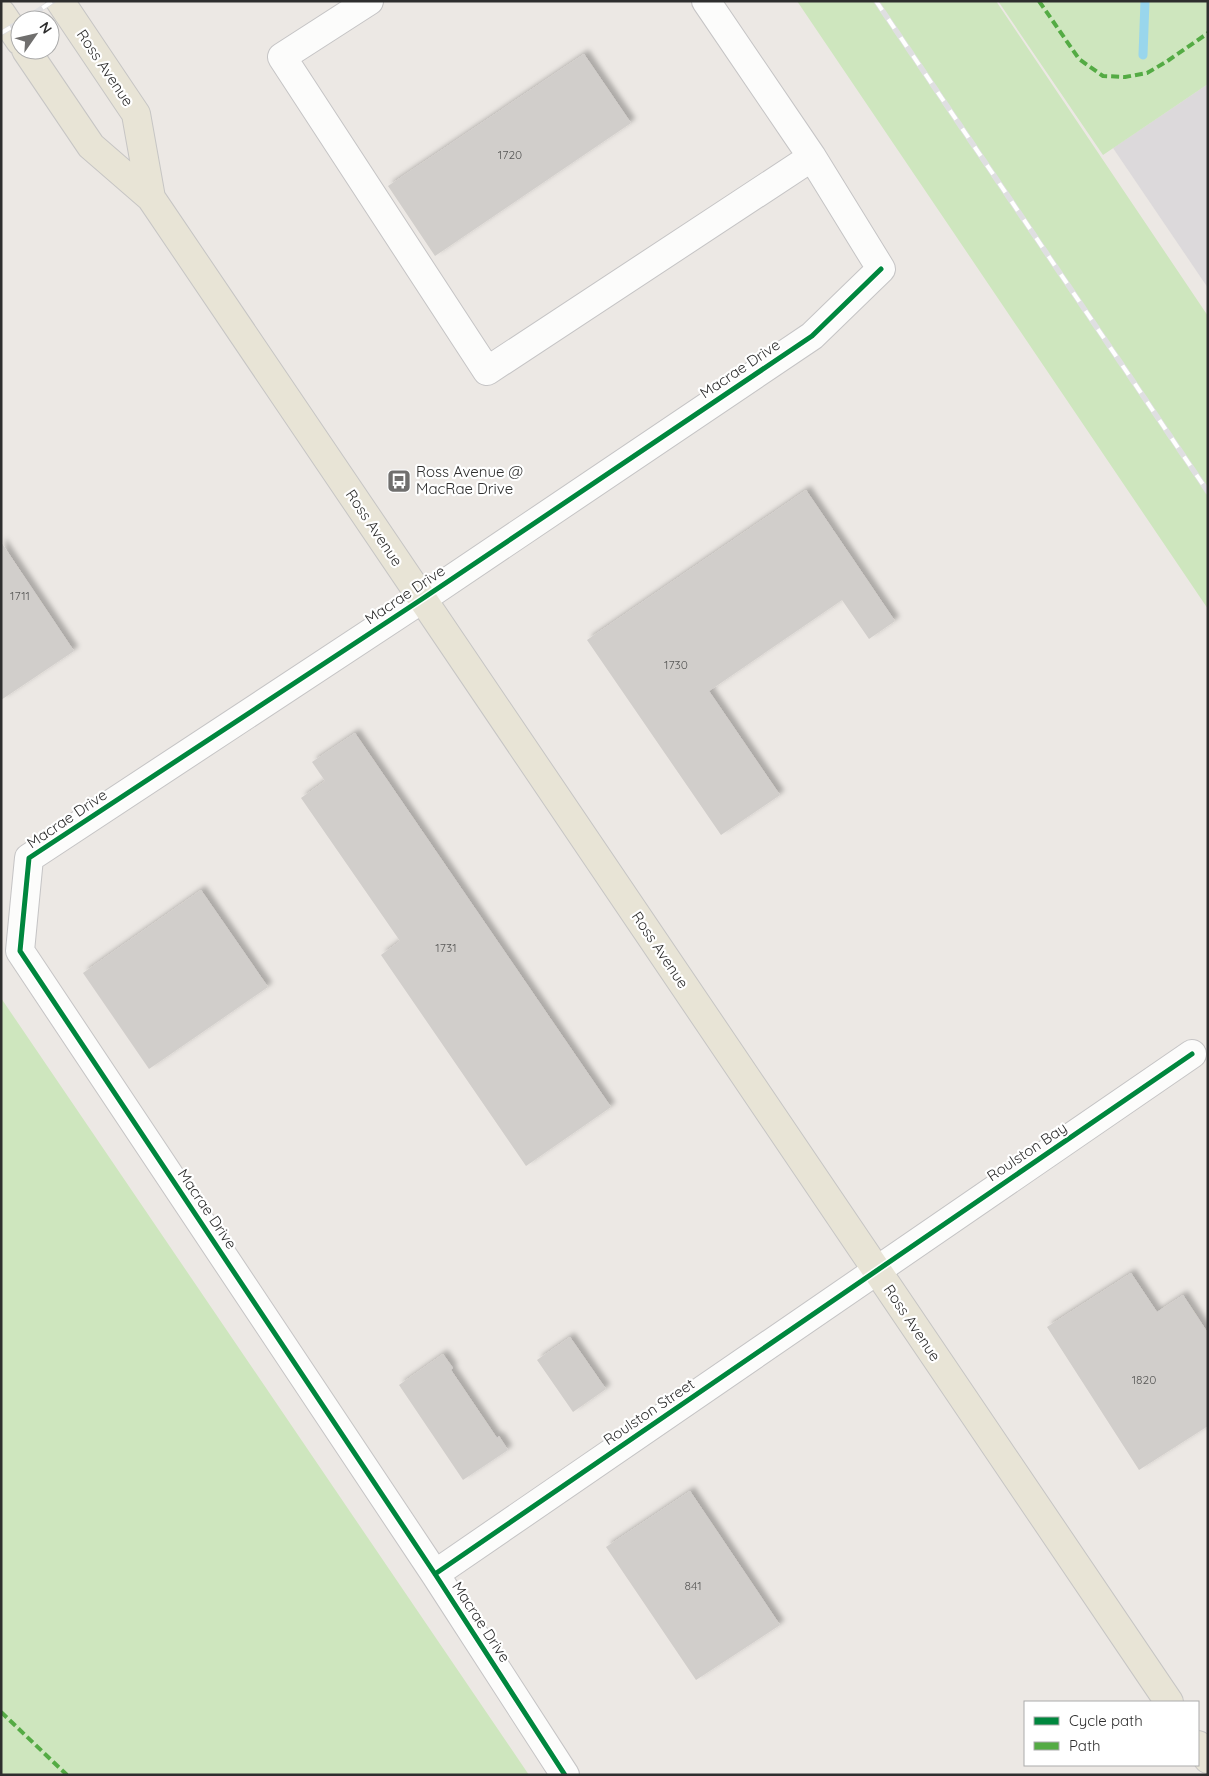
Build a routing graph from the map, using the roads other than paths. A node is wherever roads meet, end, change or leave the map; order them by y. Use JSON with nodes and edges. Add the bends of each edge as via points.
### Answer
{"nodes":[{"id":1,"x":60,"y":1,"type":"edge"},
{"id":2,"x":369,"y":1,"type":"edge"},
{"id":3,"x":706,"y":1,"type":"edge"},
{"id":4,"x":1,"y":14,"type":"edge"},
{"id":5,"x":10,"y":27,"type":"edge"},
{"id":6,"x":33,"y":60,"type":"edge"},
{"id":7,"x":812,"y":157,"type":"junction"},
{"id":8,"x":151,"y":198,"type":"junction"},
{"id":9,"x":422,"y":599,"type":"junction"},
{"id":10,"x":1192,"y":1054,"type":"dead end"},
{"id":11,"x":877,"y":1271,"type":"junction"},
{"id":12,"x":435,"y":1574,"type":"junction"},
{"id":13,"x":1168,"y":1701,"type":"edge"},
{"id":14,"x":1199,"y":1746,"type":"edge"},
{"id":15,"x":1208,"y":1759,"type":"edge"},
{"id":16,"x":565,"y":1775,"type":"edge"}],
"edges":[{"from":1,"to":8,"type":"main road","name":"Ross Avenue","via":[[136,114]]},
{"from":2,"to":7,"type":"street","via":[[282,57],[487,371]]},
{"from":3,"to":7,"type":"street"},
{"from":4,"to":5,"type":"main road"},
{"from":6,"to":8,"type":"main road","name":"Ross Avenue","via":[[91,146]]},
{"from":7,"to":9,"type":"street","name":"Macrae Drive","via":[[881,269],[812,336]]},
{"from":8,"to":9,"type":"main road","name":"Ross Avenue"},
{"from":9,"to":11,"type":"main road","name":"Ross Avenue"},
{"from":9,"to":12,"type":"street","name":"Macrae Drive","via":[[29,858],[20,951]]},
{"from":10,"to":11,"type":"street","name":"Roulston Bay"},
{"from":11,"to":12,"type":"street","name":"Roulston Street"},
{"from":11,"to":13,"type":"main road","name":"Ross Avenue"},
{"from":12,"to":16,"type":"street","name":"Macrae Drive"},
{"from":14,"to":15,"type":"main road"}]}
